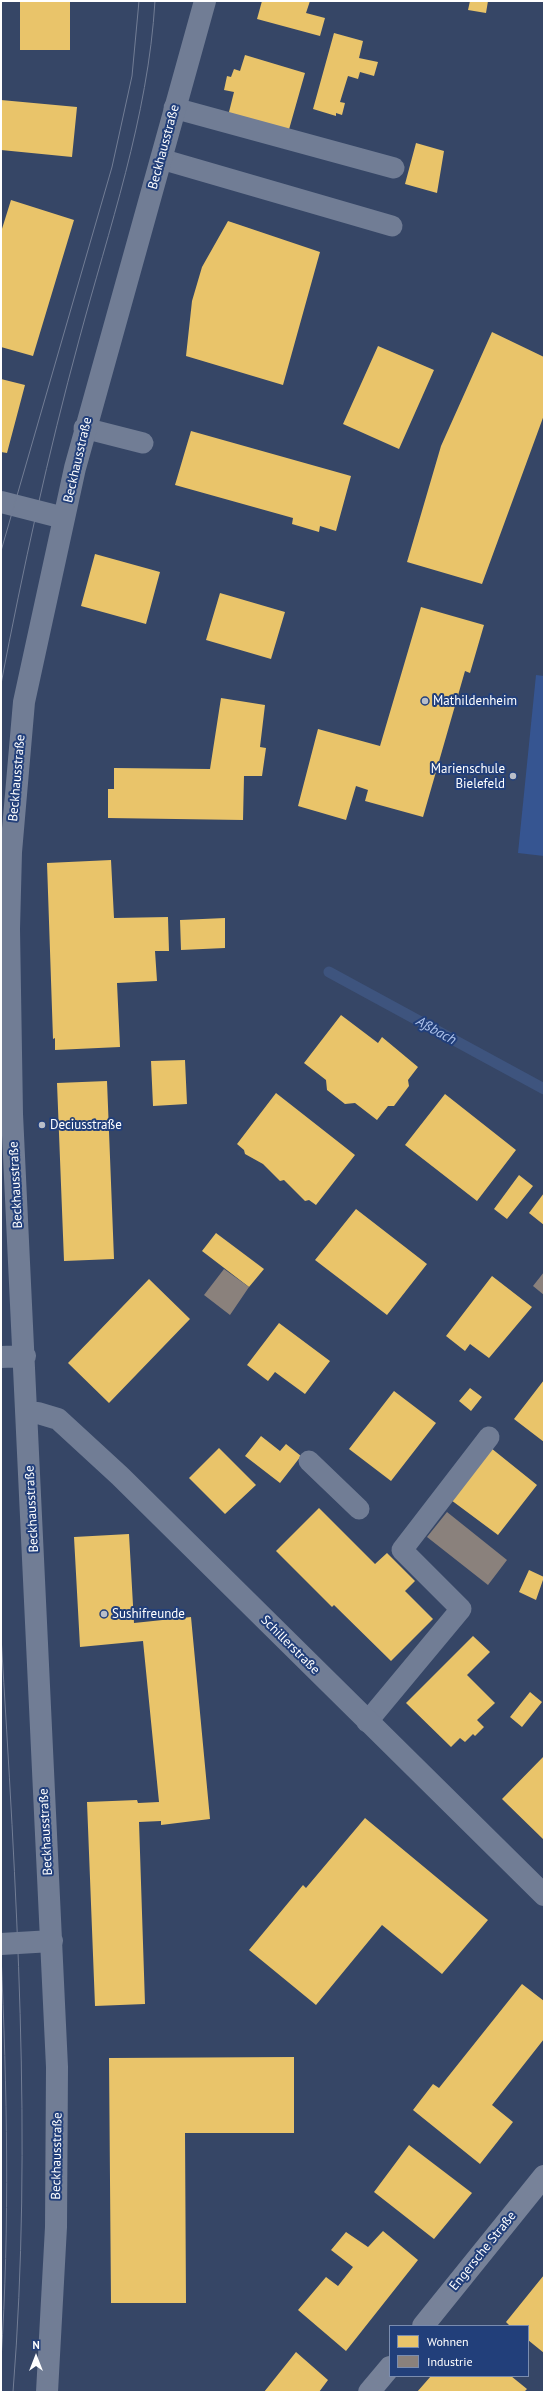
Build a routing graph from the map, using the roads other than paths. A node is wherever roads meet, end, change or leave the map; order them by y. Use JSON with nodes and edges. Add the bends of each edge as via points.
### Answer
{"nodes":[{"id":1,"x":205,"y":1,"type":"edge"},
{"id":2,"x":174,"y":108,"type":"junction"},
{"id":3,"x":161,"y":158,"type":"junction"},
{"id":4,"x":394,"y":168,"type":"dead end"},
{"id":5,"x":392,"y":226,"type":"dead end"},
{"id":6,"x":84,"y":428,"type":"junction"},
{"id":7,"x":143,"y":443,"type":"dead end"},
{"id":8,"x":1,"y":502,"type":"edge"},
{"id":9,"x":64,"y":518,"type":"junction"},
{"id":10,"x":25,"y":1356,"type":"junction"},
{"id":11,"x":1,"y":1358,"type":"edge"},
{"id":12,"x":27,"y":1413,"type":"junction"},
{"id":13,"x":489,"y":1438,"type":"dead end"},
{"id":14,"x":309,"y":1461,"type":"dead end"},
{"id":15,"x":359,"y":1509,"type":"dead end"},
{"id":16,"x":367,"y":1722,"type":"junction"},
{"id":17,"x":544,"y":1895,"type":"edge"},
{"id":18,"x":52,"y":1941,"type":"junction"},
{"id":19,"x":1,"y":1944,"type":"edge"},
{"id":20,"x":544,"y":2176,"type":"edge"},
{"id":21,"x":424,"y":2325,"type":"edge"},
{"id":22,"x":389,"y":2368,"type":"edge"},
{"id":23,"x":47,"y":2392,"type":"edge"},
{"id":24,"x":369,"y":2392,"type":"edge"}],
"edges":[{"from":1,"to":2,"type":"street","name":"Beckhausstraße"},
{"from":2,"to":3,"type":"street","name":"Beckhausstraße"},
{"from":2,"to":4,"type":"lane"},
{"from":3,"to":5,"type":"lane"},
{"from":3,"to":6,"type":"street","name":"Beckhausstraße"},
{"from":6,"to":7,"type":"lane"},
{"from":6,"to":9,"type":"street","name":"Beckhausstraße"},
{"from":8,"to":9,"type":"street"},
{"from":9,"to":10,"type":"street","name":"Beckhausstraße","via":[[24,702],[11,852],[11,1083]]},
{"from":10,"to":11,"type":"street"},
{"from":10,"to":12,"type":"street","name":"Beckhausstraße"},
{"from":12,"to":16,"type":"street","name":"Schillerstraße","via":[[38,1413],[58,1419],[120,1476]]},
{"from":12,"to":18,"type":"street","name":"Beckhausstraße"},
{"from":13,"to":16,"type":"lane","via":[[402,1550],[461,1609]]},
{"from":14,"to":15,"type":"lane"},
{"from":16,"to":17,"type":"street","name":"Schillerstraße"},
{"from":18,"to":19,"type":"street"},
{"from":18,"to":23,"type":"street","name":"Beckhausstraße","via":[[58,2144]]},
{"from":20,"to":21,"type":"main road","name":"Engersche Straße"},
{"from":22,"to":24,"type":"main road"}]}
